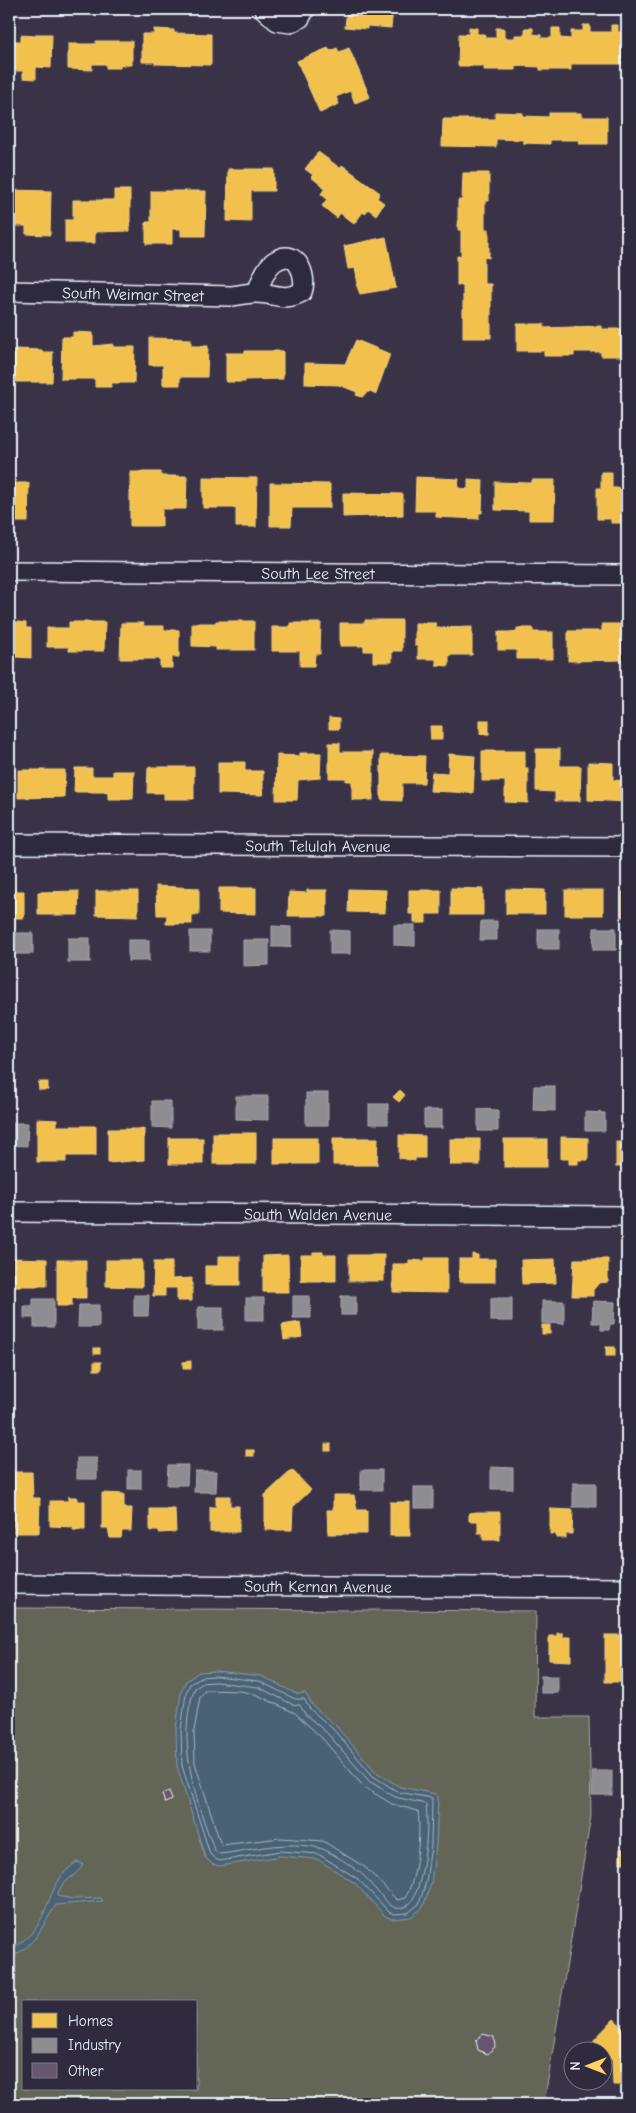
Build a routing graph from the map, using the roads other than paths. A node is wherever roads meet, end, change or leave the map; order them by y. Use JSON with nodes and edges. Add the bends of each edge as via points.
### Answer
{"nodes":[{"id":1,"x":264,"y":9,"type":"edge"},
{"id":2,"x":305,"y":9,"type":"edge"},
{"id":3,"x":9,"y":291,"type":"edge"},
{"id":4,"x":257,"y":292,"type":"dead end"},
{"id":5,"x":9,"y":571,"type":"edge"},
{"id":6,"x":627,"y":575,"type":"edge"},
{"id":7,"x":9,"y":844,"type":"edge"},
{"id":8,"x":627,"y":847,"type":"edge"},
{"id":9,"x":9,"y":1212,"type":"edge"},
{"id":10,"x":627,"y":1216,"type":"edge"},
{"id":11,"x":9,"y":1584,"type":"edge"},
{"id":12,"x":627,"y":1588,"type":"edge"}],
"edges":[{"from":1,"to":2,"type":"street","via":[[277,21],[290,24],[300,18]]},
{"from":3,"to":4,"type":"street","name":"South Weimar Street","via":[[232,296]]},
{"from":5,"to":6,"type":"street","name":"South Lee Street"},
{"from":7,"to":8,"type":"street","name":"South Telulah Avenue"},
{"from":9,"to":10,"type":"street","name":"South Walden Avenue"},
{"from":11,"to":12,"type":"street","name":"South Kernan Avenue"}]}
